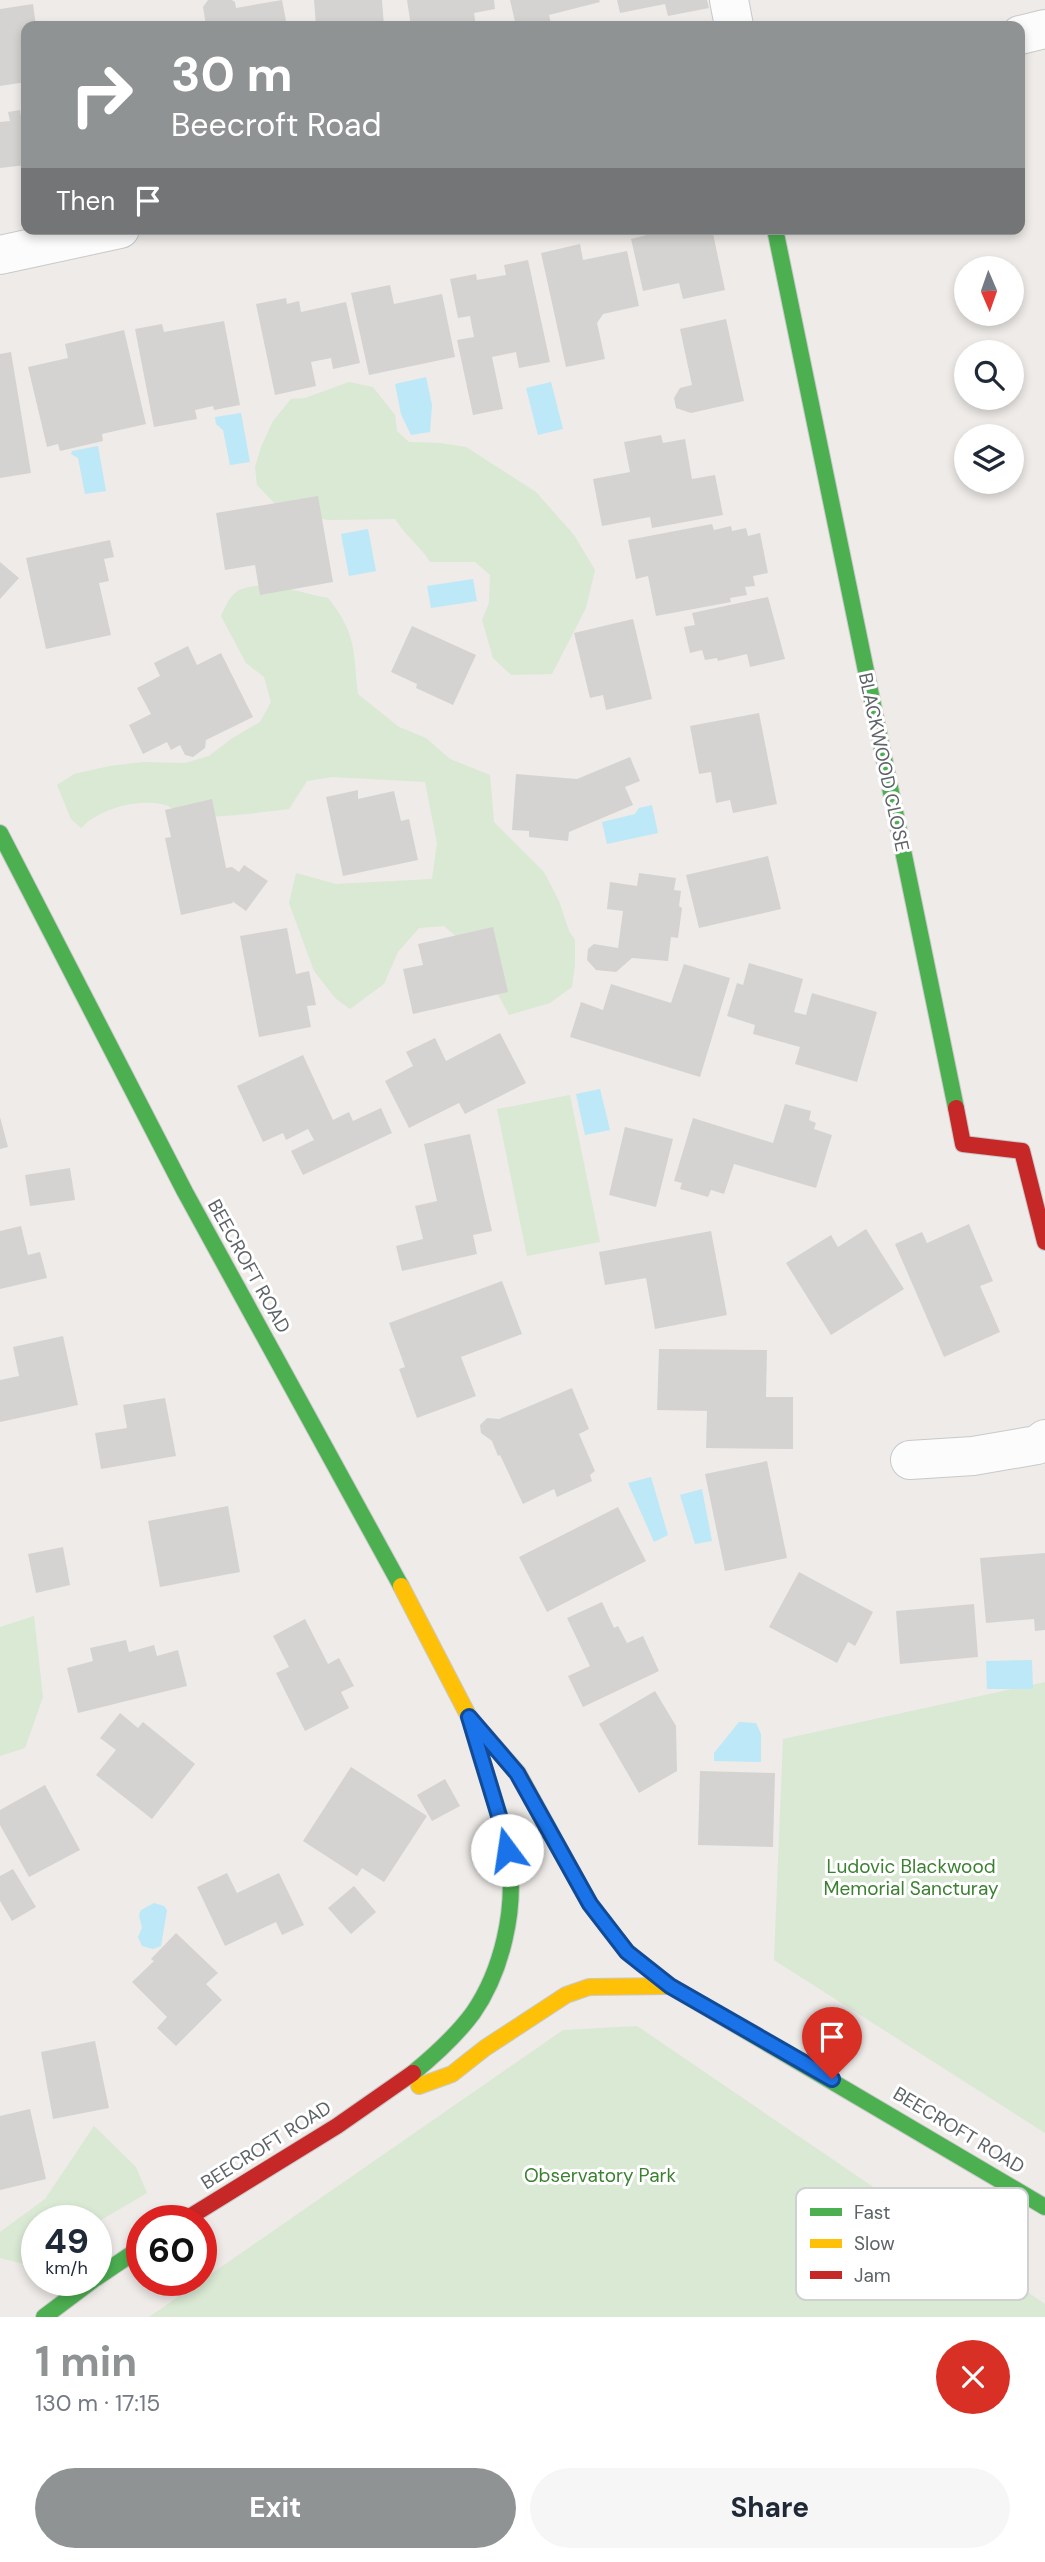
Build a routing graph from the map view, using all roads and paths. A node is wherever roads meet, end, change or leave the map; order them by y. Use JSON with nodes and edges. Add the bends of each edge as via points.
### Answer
{"nodes":[{"id":1,"x":729,"y":0,"type":"edge"},
{"id":2,"x":733,"y":21,"type":"edge"},
{"id":3,"x":1045,"y":29,"type":"edge"},
{"id":4,"x":1025,"y":34,"type":"edge"},
{"id":5,"x":92,"y":235,"type":"edge"},
{"id":6,"x":776,"y":235,"type":"edge"},
{"id":7,"x":0,"y":255,"type":"edge"},
{"id":8,"x":0,"y":833,"type":"edge"},
{"id":9,"x":1033,"y":1149,"type":"edge"},
{"id":10,"x":1045,"y":1241,"type":"edge"},
{"id":11,"x":1045,"y":1439,"type":"edge"},
{"id":12,"x":910,"y":1460,"type":"dead end"},
{"id":13,"x":469,"y":1717,"type":"junction"},
{"id":14,"x":670,"y":1986,"type":"junction"},
{"id":15,"x":371,"y":2104,"type":"junction"},
{"id":16,"x":1013,"y":2188,"type":"edge"},
{"id":17,"x":1028,"y":2197,"type":"edge"},
{"id":18,"x":210,"y":2205,"type":"edge"},
{"id":19,"x":1045,"y":2207,"type":"edge"},
{"id":20,"x":72,"y":2296,"type":"edge"},
{"id":21,"x":44,"y":2317,"type":"edge"}],
"edges":[{"from":1,"to":2,"type":"street"},
{"from":3,"to":4,"type":"street"},
{"from":5,"to":7,"type":"street"},
{"from":6,"to":9,"type":"main road","name":"BLACKWOOD CLOSE","via":[[962,1144]]},
{"from":8,"to":13,"type":"main road","name":"BEECROFT ROAD","via":[[185,1192]]},
{"from":9,"to":10,"type":"main road","name":"BLACKWOOD CLOSE"},
{"from":11,"to":12,"type":"street","via":[[1037,1445],[974,1456]]},
{"from":13,"to":14,"type":"main road","name":"BEECROFT ROAD","via":[[517,1773],[590,1904],[627,1952]]},
{"from":13,"to":15,"type":"main road","name":"BEECROFT ROAD","via":[[503,1829],[510,1871],[510,1906],[502,1942],[475,2010],[438,2054]]},
{"from":14,"to":15,"type":"main road","name":"BEECROFT ROAD","via":[[589,1987],[566,1995],[452,2074]]},
{"from":14,"to":16,"type":"main road","name":"BEECROFT ROAD"},
{"from":15,"to":18,"type":"main road","name":"BEECROFT ROAD"},
{"from":17,"to":19,"type":"main road","name":"BEECROFT ROAD"},
{"from":20,"to":21,"type":"main road"}]}
